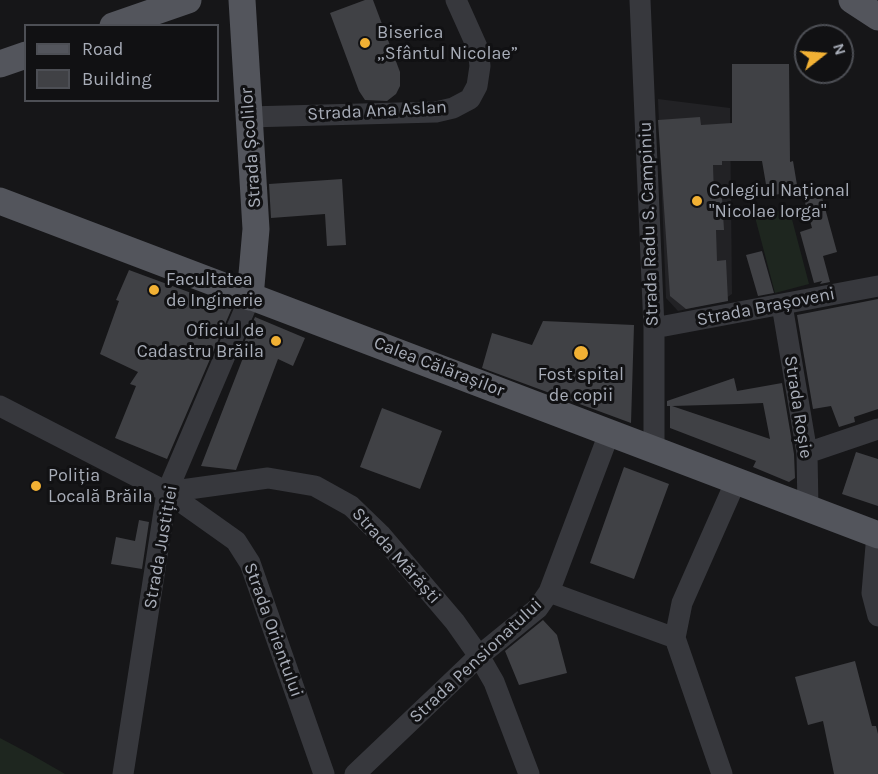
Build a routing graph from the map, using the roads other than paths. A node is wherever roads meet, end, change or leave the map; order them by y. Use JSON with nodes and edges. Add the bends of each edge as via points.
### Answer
{"nodes":[{"id":1,"x":188,"y":0,"type":"edge"},
{"id":2,"x":242,"y":0,"type":"edge"},
{"id":3,"x":456,"y":0,"type":"edge"},
{"id":4,"x":640,"y":0,"type":"edge"},
{"id":5,"x":852,"y":0,"type":"edge"},
{"id":6,"x":878,"y":17,"type":"edge"},
{"id":7,"x":119,"y":24,"type":"edge"},
{"id":8,"x":24,"y":56,"type":"edge"},
{"id":9,"x":0,"y":64,"type":"edge"},
{"id":10,"x":249,"y":117,"type":"junction"},
{"id":11,"x":0,"y":201,"type":"edge"},
{"id":12,"x":878,"y":285,"type":"edge"},
{"id":13,"x":250,"y":297,"type":"junction"},
{"id":14,"x":782,"y":305,"type":"junction"},
{"id":15,"x":654,"y":328,"type":"junction"},
{"id":16,"x":0,"y":406,"type":"edge"},
{"id":17,"x":878,"y":429,"type":"edge"},
{"id":18,"x":610,"y":431,"type":"junction"},
{"id":19,"x":654,"y":448,"type":"junction"},
{"id":20,"x":807,"y":453,"type":"junction"},
{"id":21,"x":735,"y":483,"type":"junction"},
{"id":22,"x":167,"y":492,"type":"junction"},
{"id":23,"x":808,"y":509,"type":"junction"},
{"id":24,"x":877,"y":535,"type":"edge"},
{"id":25,"x":549,"y":592,"type":"junction"},
{"id":26,"x":878,"y":616,"type":"edge"},
{"id":27,"x":675,"y":638,"type":"junction"},
{"id":28,"x":479,"y":656,"type":"junction"},
{"id":29,"x":123,"y":774,"type":"edge"},
{"id":30,"x":324,"y":774,"type":"edge"},
{"id":31,"x":355,"y":774,"type":"edge"},
{"id":32,"x":529,"y":774,"type":"edge"},
{"id":33,"x":722,"y":774,"type":"edge"}],
"edges":[{"from":1,"to":7,"type":"main road"},
{"from":2,"to":10,"type":"main road","name":"Strada Școlilor"},
{"from":3,"to":10,"type":"street","name":"Strada Ana Aslan","via":[[478,49],[480,66],[477,86],[462,104],[436,112]]},
{"from":4,"to":15,"type":"street","name":"Strada Radu S. Campiniu"},
{"from":5,"to":6,"type":"main road"},
{"from":8,"to":9,"type":"main road"},
{"from":10,"to":13,"type":"main road","name":"Strada Școlilor","via":[[256,229]]},
{"from":11,"to":13,"type":"main road","name":"Calea Călărașilor"},
{"from":12,"to":14,"type":"street","name":"Strada Brașoveni"},
{"from":13,"to":18,"type":"main road","name":"Calea Călărașilor"},
{"from":13,"to":22,"type":"street","name":"Strada Justiției"},
{"from":14,"to":15,"type":"street","name":"Strada Brașoveni"},
{"from":14,"to":20,"type":"street","name":"Strada Roșie"},
{"from":15,"to":19,"type":"street","name":"Strada Radu S. Campiniu"},
{"from":16,"to":22,"type":"street","name":"Strada Orientului"},
{"from":17,"to":20,"type":"street"},
{"from":18,"to":19,"type":"main road","name":"Calea Călărașilor"},
{"from":18,"to":25,"type":"street","name":"Strada Pensionatului"},
{"from":19,"to":21,"type":"main road","name":"Calea Călărașilor"},
{"from":20,"to":23,"type":"street","name":"Strada Roșie"},
{"from":21,"to":23,"type":"main road","name":"Calea Călărașilor"},
{"from":21,"to":27,"type":"street","via":[[682,603]]},
{"from":22,"to":28,"type":"street","name":"Strada Mărăști","via":[[267,478],[315,486],[331,493],[381,535]]},
{"from":22,"to":29,"type":"street","name":"Strada Justiției"},
{"from":22,"to":30,"type":"street","name":"Strada Orientului","via":[[244,550]]},
{"from":23,"to":24,"type":"main road","name":"Calea Călărașilor"},
{"from":24,"to":26,"type":"street","via":[[872,593]]},
{"from":25,"to":27,"type":"street"},
{"from":25,"to":28,"type":"street","name":"Strada Pensionatului","via":[[538,608]]},
{"from":27,"to":33,"type":"street"},
{"from":28,"to":31,"type":"street","name":"Strada Pensionatului"},
{"from":28,"to":32,"type":"street","name":"Strada Mărăști","via":[[494,682]]}]}
